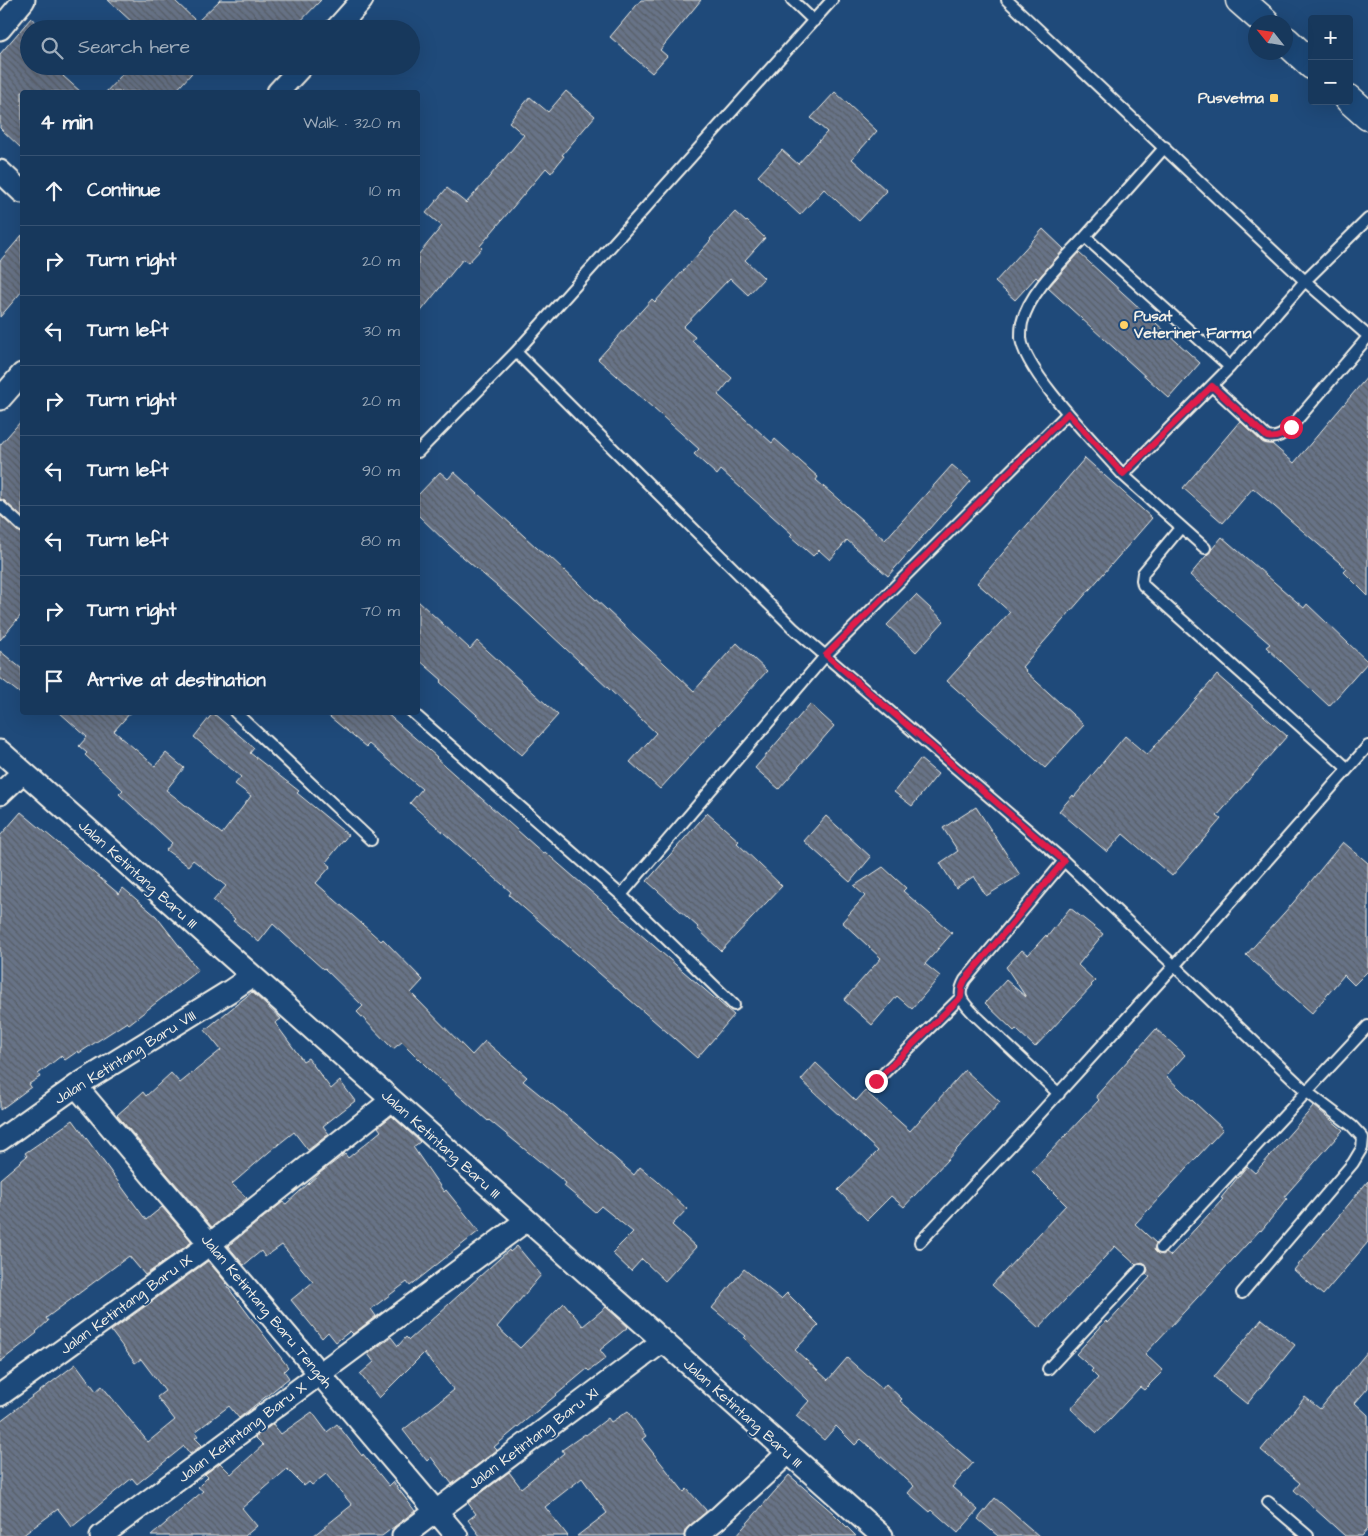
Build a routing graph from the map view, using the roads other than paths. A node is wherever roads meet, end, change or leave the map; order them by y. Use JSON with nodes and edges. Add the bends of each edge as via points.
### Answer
{"nodes":[{"id":1,"x":24,"y":0,"type":"edge"},
{"id":2,"x":362,"y":0,"type":"edge"},
{"id":3,"x":792,"y":0,"type":"edge"},
{"id":4,"x":832,"y":0,"type":"edge"},
{"id":5,"x":1008,"y":0,"type":"edge"},
{"id":6,"x":1240,"y":0,"type":"edge"},
{"id":7,"x":1257,"y":15,"type":"edge"},
{"id":8,"x":344,"y":20,"type":"edge"},
{"id":9,"x":814,"y":20,"type":"junction"},
{"id":10,"x":0,"y":29,"type":"edge"},
{"id":11,"x":1293,"y":47,"type":"edge"},
{"id":12,"x":1308,"y":61,"type":"edge"},
{"id":13,"x":294,"y":75,"type":"edge"},
{"id":14,"x":280,"y":90,"type":"edge"},
{"id":15,"x":1353,"y":103,"type":"edge"},
{"id":16,"x":1368,"y":116,"type":"edge"},
{"id":17,"x":1165,"y":147,"type":"junction"},
{"id":18,"x":0,"y":171,"type":"edge"},
{"id":19,"x":20,"y":190,"type":"edge"},
{"id":20,"x":1368,"y":219,"type":"edge"},
{"id":21,"x":1085,"y":237,"type":"junction"},
{"id":22,"x":1305,"y":281,"type":"junction"},
{"id":23,"x":1368,"y":337,"type":"edge"},
{"id":24,"x":516,"y":352,"type":"junction"},
{"id":25,"x":1230,"y":367,"type":"junction"},
{"id":26,"x":20,"y":376,"type":"edge"},
{"id":27,"x":1212,"y":386,"type":"junction"},
{"id":28,"x":0,"y":399,"type":"edge"},
{"id":29,"x":1068,"y":413,"type":"junction"},
{"id":30,"x":420,"y":450,"type":"edge"},
{"id":31,"x":1123,"y":474,"type":"junction"},
{"id":32,"x":0,"y":506,"type":"edge"},
{"id":33,"x":20,"y":524,"type":"edge"},
{"id":34,"x":1181,"y":527,"type":"junction"},
{"id":35,"x":1205,"y":548,"type":"dead end"},
{"id":36,"x":826,"y":655,"type":"junction"},
{"id":37,"x":238,"y":715,"type":"edge"},
{"id":38,"x":415,"y":715,"type":"edge"},
{"id":39,"x":1368,"y":746,"type":"edge"},
{"id":40,"x":0,"y":751,"type":"edge"},
{"id":41,"x":1347,"y":768,"type":"junction"},
{"id":42,"x":23,"y":772,"type":"junction"},
{"id":43,"x":0,"y":794,"type":"edge"},
{"id":44,"x":371,"y":840,"type":"dead end"},
{"id":45,"x":1064,"y":861,"type":"junction"},
{"id":46,"x":620,"y":895,"type":"junction"},
{"id":47,"x":1175,"y":965,"type":"junction"},
{"id":48,"x":252,"y":976,"type":"junction"},
{"id":49,"x":961,"y":997,"type":"junction"},
{"id":50,"x":734,"y":1005,"type":"dead end"},
{"id":51,"x":1368,"y":1026,"type":"edge"},
{"id":52,"x":876,"y":1081,"type":"dead end"},
{"id":53,"x":76,"y":1086,"type":"junction"},
{"id":54,"x":1307,"y":1092,"type":"junction"},
{"id":55,"x":1059,"y":1094,"type":"junction"},
{"id":56,"x":392,"y":1100,"type":"junction"},
{"id":57,"x":0,"y":1140,"type":"edge"},
{"id":58,"x":527,"y":1220,"type":"junction"},
{"id":59,"x":920,"y":1242,"type":"dead end"},
{"id":60,"x":210,"y":1244,"type":"junction"},
{"id":61,"x":1161,"y":1248,"type":"dead end"},
{"id":62,"x":1141,"y":1269,"type":"dead end"},
{"id":63,"x":1242,"y":1293,"type":"dead end"},
{"id":64,"x":663,"y":1341,"type":"junction"},
{"id":65,"x":1048,"y":1369,"type":"dead end"},
{"id":66,"x":320,"y":1374,"type":"junction"},
{"id":67,"x":0,"y":1395,"type":"edge"},
{"id":68,"x":788,"y":1453,"type":"junction"},
{"id":69,"x":1268,"y":1502,"type":"dead end"},
{"id":70,"x":436,"y":1511,"type":"junction"},
{"id":71,"x":101,"y":1536,"type":"edge"},
{"id":72,"x":403,"y":1536,"type":"edge"},
{"id":73,"x":457,"y":1536,"type":"edge"},
{"id":74,"x":696,"y":1536,"type":"edge"},
{"id":75,"x":882,"y":1536,"type":"edge"},
{"id":76,"x":1308,"y":1536,"type":"edge"}],
"edges":[{"from":1,"to":10,"type":"street"},
{"from":2,"to":8,"type":"street"},
{"from":3,"to":9,"type":"lane"},
{"from":4,"to":9,"type":"lane"},
{"from":5,"to":17,"type":"lane"},
{"from":6,"to":7,"type":"highway"},
{"from":9,"to":24,"type":"lane"},
{"from":11,"to":12,"type":"highway"},
{"from":13,"to":14,"type":"street"},
{"from":15,"to":16,"type":"highway"},
{"from":17,"to":21,"type":"lane"},
{"from":17,"to":22,"type":"lane"},
{"from":18,"to":19,"type":"street"},
{"from":20,"to":22,"type":"lane"},
{"from":21,"to":25,"type":"lane"},
{"from":21,"to":29,"type":"lane","via":[[1036,294],[1022,322],[1021,338],[1026,355]]},
{"from":22,"to":23,"type":"lane"},
{"from":22,"to":25,"type":"lane"},
{"from":23,"to":27,"type":"lane","via":[[1291,427],[1275,438],[1267,437],[1257,429]]},
{"from":24,"to":30,"type":"lane"},
{"from":24,"to":36,"type":"lane","via":[[793,628]]},
{"from":25,"to":27,"type":"lane"},
{"from":26,"to":28,"type":"street"},
{"from":27,"to":31,"type":"lane"},
{"from":29,"to":31,"type":"lane"},
{"from":29,"to":36,"type":"lane"},
{"from":31,"to":34,"type":"lane"},
{"from":32,"to":33,"type":"lane"},
{"from":34,"to":35,"type":"lane"},
{"from":34,"to":41,"type":"lane","via":[[1142,573],[1143,585]]},
{"from":36,"to":45,"type":"lane"},
{"from":36,"to":46,"type":"lane"},
{"from":37,"to":44,"type":"lane"},
{"from":38,"to":46,"type":"lane"},
{"from":39,"to":41,"type":"lane"},
{"from":40,"to":42,"type":"street","name":"Jalan Ketintang Baru III"},
{"from":41,"to":47,"type":"lane"},
{"from":42,"to":43,"type":"street"},
{"from":42,"to":48,"type":"street","name":"Jalan Ketintang Baru III"},
{"from":45,"to":47,"type":"lane"},
{"from":45,"to":49,"type":"lane","via":[[965,980]]},
{"from":46,"to":50,"type":"lane"},
{"from":47,"to":54,"type":"lane"},
{"from":47,"to":55,"type":"lane"},
{"from":48,"to":53,"type":"street","name":"Jalan Ketintang Baru VIII"},
{"from":48,"to":56,"type":"street","name":"Jalan Ketintang Baru III"},
{"from":49,"to":52,"type":"lane"},
{"from":49,"to":55,"type":"lane","via":[[973,1013]]},
{"from":51,"to":54,"type":"lane"},
{"from":53,"to":57,"type":"street","name":"Jalan Ketintang Baru VIII"},
{"from":53,"to":60,"type":"street","name":"Jalan Ketintang Baru Tengah"},
{"from":54,"to":61,"type":"lane"},
{"from":54,"to":63,"type":"lane","via":[[1352,1126],[1363,1138],[1362,1148]]},
{"from":55,"to":59,"type":"lane"},
{"from":56,"to":58,"type":"street","name":"Jalan Ketintang Baru III"},
{"from":56,"to":60,"type":"street","name":"Jalan Ketintang Baru IX"},
{"from":58,"to":64,"type":"street","name":"Jalan Ketintang Baru III"},
{"from":58,"to":66,"type":"street","name":"Jalan Ketintang Baru X"},
{"from":60,"to":66,"type":"street","name":"Jalan Ketintang Baru Tengah"},
{"from":60,"to":67,"type":"street","name":"Jalan Ketintang Baru IX"},
{"from":62,"to":65,"type":"lane"},
{"from":64,"to":68,"type":"street","name":"Jalan Ketintang Baru III"},
{"from":64,"to":70,"type":"street","name":"Jalan Ketintang Baru XI"},
{"from":66,"to":70,"type":"street","name":"Jalan Ketintang Baru Tengah"},
{"from":66,"to":71,"type":"street","name":"Jalan Ketintang Baru X"},
{"from":68,"to":74,"type":"street"},
{"from":68,"to":75,"type":"street","name":"Jalan Ketintang Baru III"},
{"from":69,"to":76,"type":"lane"},
{"from":70,"to":72,"type":"street","name":"Jalan Ketintang Baru XI"},
{"from":70,"to":73,"type":"street","name":"Jalan Ketintang Baru Tengah"}]}
